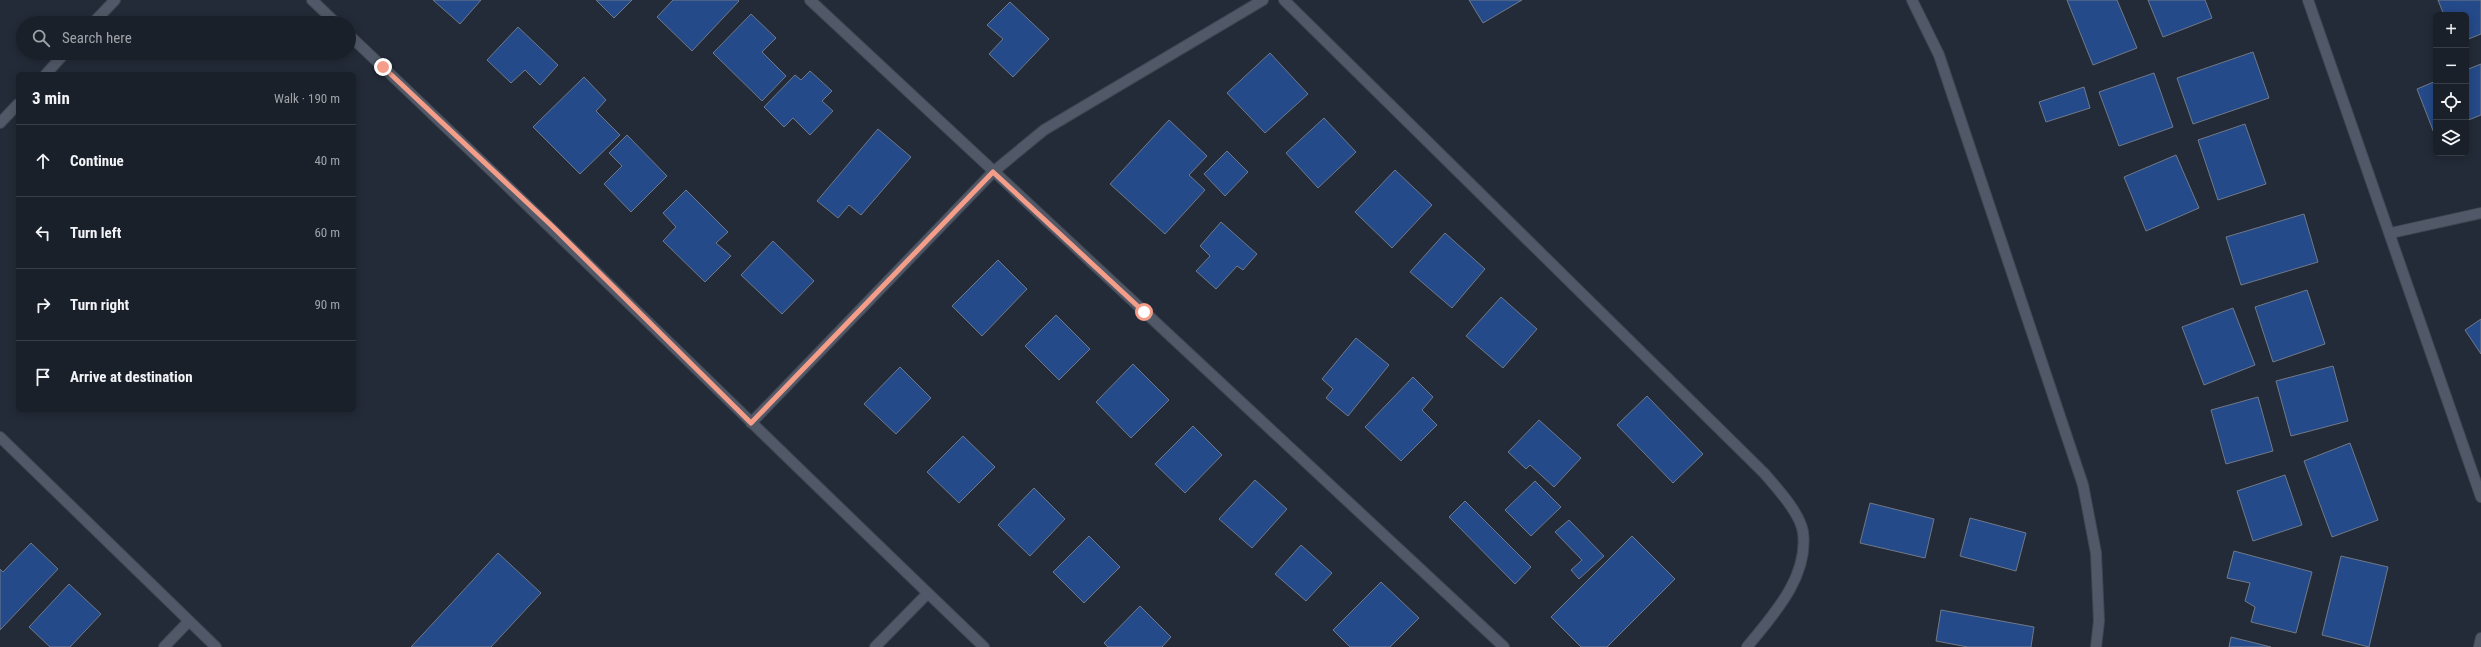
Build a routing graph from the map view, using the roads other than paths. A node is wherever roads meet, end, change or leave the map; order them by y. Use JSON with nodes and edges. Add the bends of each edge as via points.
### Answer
{"nodes":[{"id":1,"x":115,"y":0,"type":"edge"},
{"id":2,"x":312,"y":0,"type":"edge"},
{"id":3,"x":810,"y":0,"type":"edge"},
{"id":4,"x":1263,"y":0,"type":"edge"},
{"id":5,"x":1284,"y":0,"type":"edge"},
{"id":6,"x":1912,"y":0,"type":"edge"},
{"id":7,"x":2308,"y":0,"type":"edge"},
{"id":8,"x":100,"y":16,"type":"edge"},
{"id":9,"x":329,"y":16,"type":"edge"},
{"id":10,"x":356,"y":42,"type":"edge"},
{"id":11,"x":59,"y":60,"type":"edge"},
{"id":12,"x":48,"y":72,"type":"edge"},
{"id":13,"x":16,"y":106,"type":"edge"},
{"id":14,"x":0,"y":123,"type":"edge"},
{"id":15,"x":993,"y":172,"type":"junction"},
{"id":16,"x":2481,"y":213,"type":"edge"},
{"id":17,"x":2391,"y":233,"type":"junction"},
{"id":18,"x":751,"y":423,"type":"junction"},
{"id":19,"x":0,"y":437,"type":"edge"},
{"id":20,"x":2481,"y":497,"type":"edge"},
{"id":21,"x":928,"y":593,"type":"junction"},
{"id":22,"x":189,"y":621,"type":"junction"},
{"id":23,"x":2481,"y":638,"type":"edge"},
{"id":24,"x":164,"y":647,"type":"edge"},
{"id":25,"x":216,"y":647,"type":"edge"},
{"id":26,"x":875,"y":647,"type":"edge"},
{"id":27,"x":984,"y":647,"type":"edge"},
{"id":28,"x":1504,"y":647,"type":"edge"},
{"id":29,"x":1747,"y":647,"type":"edge"},
{"id":30,"x":2096,"y":647,"type":"edge"},
{"id":31,"x":2479,"y":647,"type":"edge"}],
"edges":[{"from":1,"to":8,"type":"street"},
{"from":2,"to":9,"type":"street"},
{"from":3,"to":15,"type":"street"},
{"from":4,"to":15,"type":"street","via":[[1044,130]]},
{"from":5,"to":29,"type":"street","via":[[1759,468],[1787,500],[1803,531],[1802,562],[1785,599]]},
{"from":6,"to":30,"type":"street","via":[[1939,55],[2083,485],[2096,553],[2099,621]]},
{"from":7,"to":17,"type":"street"},
{"from":10,"to":18,"type":"street","via":[[552,226]]},
{"from":11,"to":12,"type":"street"},
{"from":13,"to":14,"type":"street"},
{"from":15,"to":18,"type":"street"},
{"from":15,"to":28,"type":"street"},
{"from":16,"to":17,"type":"street"},
{"from":17,"to":20,"type":"street"},
{"from":18,"to":21,"type":"street"},
{"from":19,"to":22,"type":"street"},
{"from":21,"to":26,"type":"street"},
{"from":21,"to":27,"type":"street"},
{"from":22,"to":24,"type":"street"},
{"from":22,"to":25,"type":"street"},
{"from":23,"to":31,"type":"street"}]}
